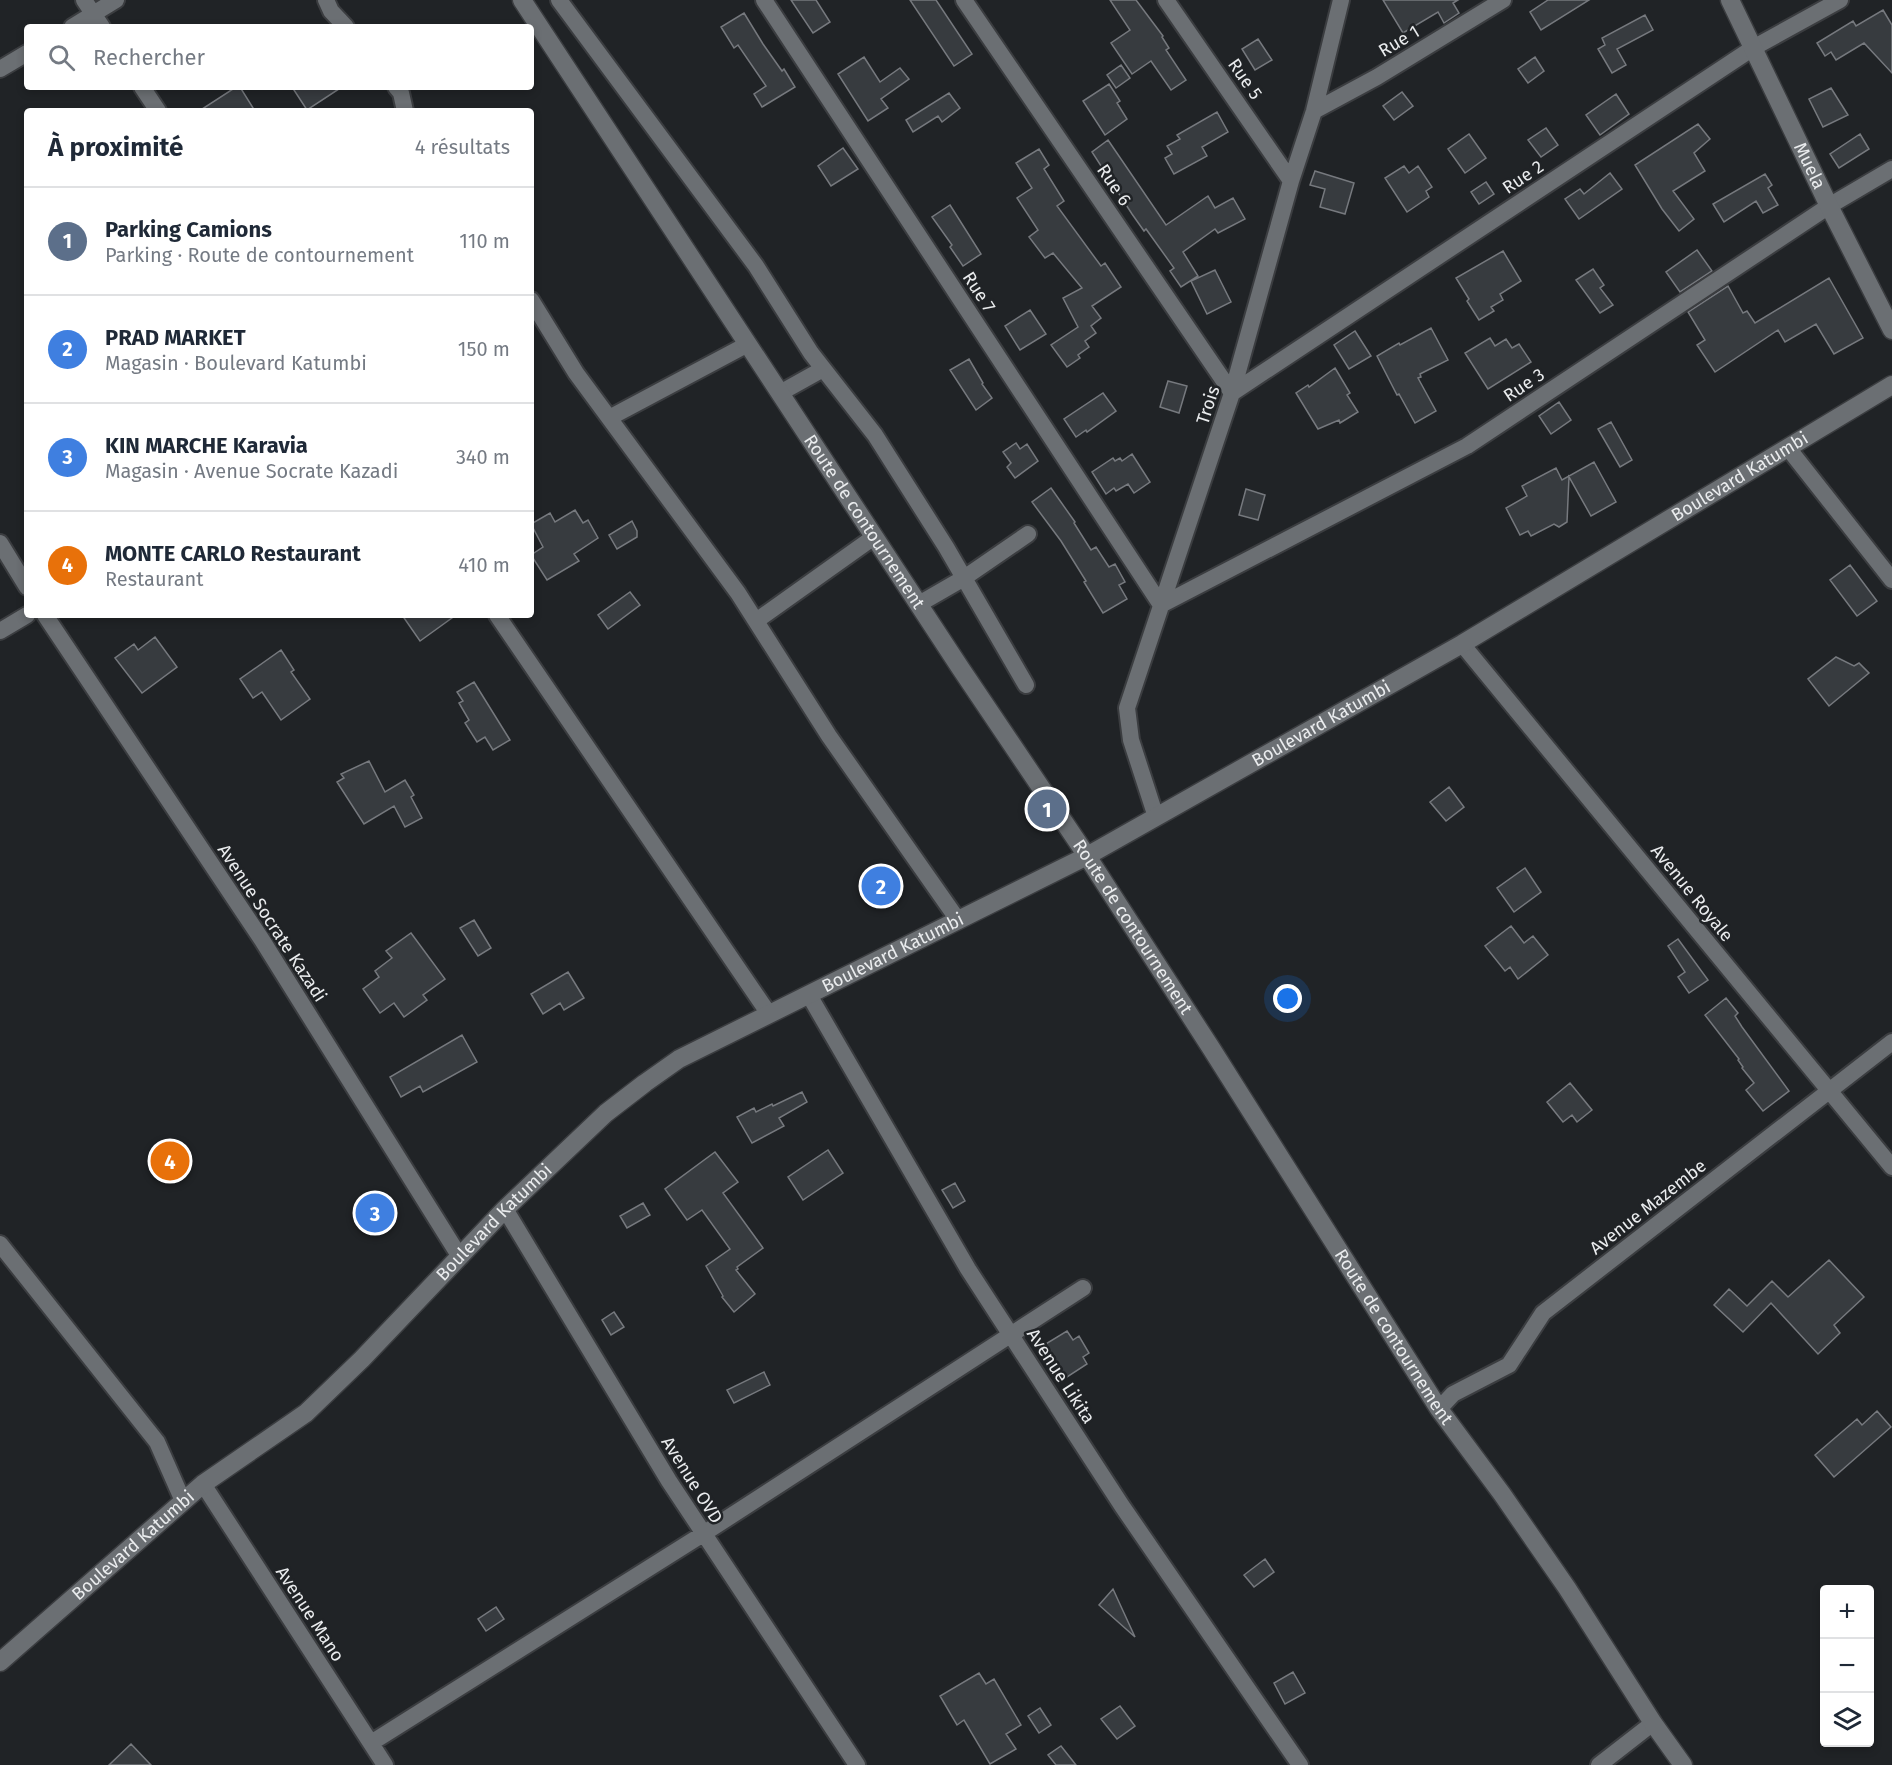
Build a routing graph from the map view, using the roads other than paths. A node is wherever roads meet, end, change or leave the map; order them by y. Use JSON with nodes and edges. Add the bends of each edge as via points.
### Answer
{"nodes":[{"id":1,"x":84,"y":0,"type":"edge"},
{"id":2,"x":116,"y":0,"type":"edge"},
{"id":3,"x":326,"y":0,"type":"edge"},
{"id":4,"x":522,"y":0,"type":"edge"},
{"id":5,"x":559,"y":0,"type":"edge"},
{"id":6,"x":764,"y":0,"type":"edge"},
{"id":7,"x":964,"y":0,"type":"edge"},
{"id":8,"x":1166,"y":0,"type":"edge"},
{"id":9,"x":1341,"y":0,"type":"edge"},
{"id":10,"x":1503,"y":0,"type":"edge"},
{"id":11,"x":1730,"y":0,"type":"edge"},
{"id":12,"x":1840,"y":0,"type":"edge"},
{"id":13,"x":98,"y":21,"type":"edge"},
{"id":14,"x":343,"y":24,"type":"edge"},
{"id":15,"x":1753,"y":48,"type":"junction"},
{"id":16,"x":24,"y":55,"type":"edge"},
{"id":17,"x":0,"y":69,"type":"edge"},
{"id":18,"x":144,"y":90,"type":"edge"},
{"id":19,"x":398,"y":90,"type":"edge"},
{"id":20,"x":156,"y":108,"type":"edge"},
{"id":21,"x":404,"y":108,"type":"edge"},
{"id":22,"x":1314,"y":111,"type":"junction"},
{"id":23,"x":1892,"y":169,"type":"edge"},
{"id":24,"x":1291,"y":181,"type":"junction"},
{"id":25,"x":1829,"y":206,"type":"junction"},
{"id":26,"x":534,"y":305,"type":"edge"},
{"id":27,"x":1892,"y":330,"type":"edge"},
{"id":28,"x":748,"y":344,"type":"junction"},
{"id":29,"x":823,"y":369,"type":"junction"},
{"id":30,"x":1892,"y":385,"type":"edge"},
{"id":31,"x":780,"y":393,"type":"junction"},
{"id":32,"x":1232,"y":393,"type":"junction"},
{"id":33,"x":609,"y":418,"type":"junction"},
{"id":34,"x":1788,"y":448,"type":"junction"},
{"id":35,"x":1028,"y":534,"type":"dead end"},
{"id":36,"x":874,"y":537,"type":"junction"},
{"id":37,"x":0,"y":543,"type":"edge"},
{"id":38,"x":964,"y":578,"type":"junction"},
{"id":39,"x":1892,"y":580,"type":"edge"},
{"id":40,"x":24,"y":582,"type":"edge"},
{"id":41,"x":919,"y":604,"type":"junction"},
{"id":42,"x":1161,"y":605,"type":"junction"},
{"id":43,"x":24,"y":617,"type":"edge"},
{"id":44,"x":47,"y":618,"type":"edge"},
{"id":45,"x":499,"y":618,"type":"edge"},
{"id":46,"x":756,"y":621,"type":"junction"},
{"id":47,"x":0,"y":631,"type":"edge"},
{"id":48,"x":1462,"y":644,"type":"junction"},
{"id":49,"x":1026,"y":685,"type":"dead end"},
{"id":50,"x":1156,"y":817,"type":"junction"},
{"id":51,"x":1087,"y":856,"type":"junction"},
{"id":52,"x":958,"y":920,"type":"junction"},
{"id":53,"x":809,"y":995,"type":"junction"},
{"id":54,"x":769,"y":1014,"type":"junction"},
{"id":55,"x":1892,"y":1042,"type":"edge"},
{"id":56,"x":1829,"y":1091,"type":"junction"},
{"id":57,"x":1892,"y":1167,"type":"edge"},
{"id":58,"x":505,"y":1209,"type":"junction"},
{"id":59,"x":0,"y":1244,"type":"edge"},
{"id":60,"x":460,"y":1257,"type":"junction"},
{"id":61,"x":1083,"y":1288,"type":"dead end"},
{"id":62,"x":1010,"y":1335,"type":"junction"},
{"id":63,"x":1439,"y":1409,"type":"junction"},
{"id":64,"x":203,"y":1484,"type":"junction"},
{"id":65,"x":183,"y":1502,"type":"junction"},
{"id":66,"x":703,"y":1534,"type":"junction"},
{"id":67,"x":0,"y":1662,"type":"edge"},
{"id":68,"x":1653,"y":1723,"type":"junction"},
{"id":69,"x":371,"y":1743,"type":"junction"},
{"id":70,"x":386,"y":1765,"type":"edge"},
{"id":71,"x":857,"y":1765,"type":"edge"},
{"id":72,"x":1300,"y":1765,"type":"edge"},
{"id":73,"x":1599,"y":1765,"type":"edge"},
{"id":74,"x":1683,"y":1765,"type":"edge"}],
"edges":[{"from":1,"to":13,"type":"street"},
{"from":2,"to":13,"type":"street"},
{"from":3,"to":14,"type":"street"},
{"from":4,"to":28,"type":"street","name":"Route de contournement"},
{"from":5,"to":29,"type":"street","via":[[756,266]]},
{"from":6,"to":42,"type":"street","name":"Rue 7"},
{"from":7,"to":32,"type":"street","name":"Rue 6"},
{"from":8,"to":24,"type":"street","name":"Rue 5"},
{"from":9,"to":22,"type":"street","name":"Trois"},
{"from":10,"to":22,"type":"street","name":"Rue 1"},
{"from":11,"to":15,"type":"street","name":"Muela"},
{"from":12,"to":15,"type":"street","name":"Rue 2"},
{"from":15,"to":25,"type":"street","name":"Muela"},
{"from":15,"to":32,"type":"street","name":"Rue 2"},
{"from":16,"to":17,"type":"street"},
{"from":18,"to":20,"type":"street"},
{"from":19,"to":21,"type":"street"},
{"from":22,"to":24,"type":"street","name":"Trois"},
{"from":23,"to":25,"type":"street","name":"Rue 3"},
{"from":24,"to":32,"type":"street","name":"Trois"},
{"from":25,"to":27,"type":"street","name":"Muela"},
{"from":25,"to":42,"type":"street","name":"Rue 3","via":[[1467,446]]},
{"from":26,"to":33,"type":"street"},
{"from":28,"to":31,"type":"street","name":"Route de contournement"},
{"from":28,"to":33,"type":"street"},
{"from":29,"to":31,"type":"street"},
{"from":29,"to":38,"type":"street","via":[[875,435]]},
{"from":30,"to":34,"type":"street","name":"Boulevard Katumbi"},
{"from":31,"to":36,"type":"street","name":"Route de contournement"},
{"from":32,"to":42,"type":"street","name":"Trois"},
{"from":33,"to":46,"type":"street"},
{"from":34,"to":39,"type":"street"},
{"from":34,"to":48,"type":"street","name":"Boulevard Katumbi"},
{"from":35,"to":38,"type":"street"},
{"from":36,"to":41,"type":"street","name":"Route de contournement"},
{"from":36,"to":46,"type":"street"},
{"from":37,"to":40,"type":"street"},
{"from":38,"to":41,"type":"street"},
{"from":38,"to":49,"type":"street"},
{"from":41,"to":51,"type":"street","name":"Route de contournement"},
{"from":42,"to":50,"type":"street","name":"Trois","via":[[1127,708],[1131,740]]},
{"from":43,"to":47,"type":"street"},
{"from":44,"to":60,"type":"street","name":"Avenue Socrate Kazadi","via":[[262,940]]},
{"from":45,"to":54,"type":"street"},
{"from":46,"to":52,"type":"street","via":[[829,736]]},
{"from":48,"to":50,"type":"street","name":"Boulevard Katumbi"},
{"from":48,"to":56,"type":"street","name":"Avenue Royale"},
{"from":50,"to":51,"type":"street","name":"Boulevard Katumbi"},
{"from":51,"to":52,"type":"street","name":"Boulevard Katumbi"},
{"from":51,"to":63,"type":"street","name":"Route de contournement"},
{"from":52,"to":53,"type":"street","name":"Boulevard Katumbi"},
{"from":53,"to":54,"type":"street","name":"Boulevard Katumbi"},
{"from":53,"to":62,"type":"street","name":"Avenue Likita"},
{"from":54,"to":58,"type":"street","name":"Boulevard Katumbi","via":[[689,1054],[645,1083],[606,1113]]},
{"from":55,"to":56,"type":"street","name":"Avenue Mazembe"},
{"from":56,"to":57,"type":"street","name":"Avenue Royale"},
{"from":56,"to":63,"type":"street","name":"Avenue Mazembe","via":[[1544,1313],[1509,1365],[1453,1394]]},
{"from":58,"to":60,"type":"street","name":"Boulevard Katumbi"},
{"from":58,"to":66,"type":"street","name":"Avenue OVD"},
{"from":59,"to":65,"type":"street","via":[[157,1442]]},
{"from":60,"to":64,"type":"street","name":"Boulevard Katumbi","via":[[306,1413]]},
{"from":61,"to":62,"type":"street"},
{"from":62,"to":66,"type":"street"},
{"from":62,"to":72,"type":"street","name":"Avenue Likita"},
{"from":63,"to":68,"type":"street","name":"Route de contournement","via":[[1503,1494]]},
{"from":64,"to":65,"type":"street","name":"Boulevard Katumbi"},
{"from":64,"to":69,"type":"street","name":"Avenue Mano"},
{"from":65,"to":67,"type":"street","name":"Boulevard Katumbi"},
{"from":66,"to":69,"type":"street"},
{"from":66,"to":71,"type":"street","name":"Avenue OVD"},
{"from":68,"to":73,"type":"street"},
{"from":68,"to":74,"type":"street","name":"Route de contournement"},
{"from":69,"to":70,"type":"street","name":"Avenue Mano"}]}
